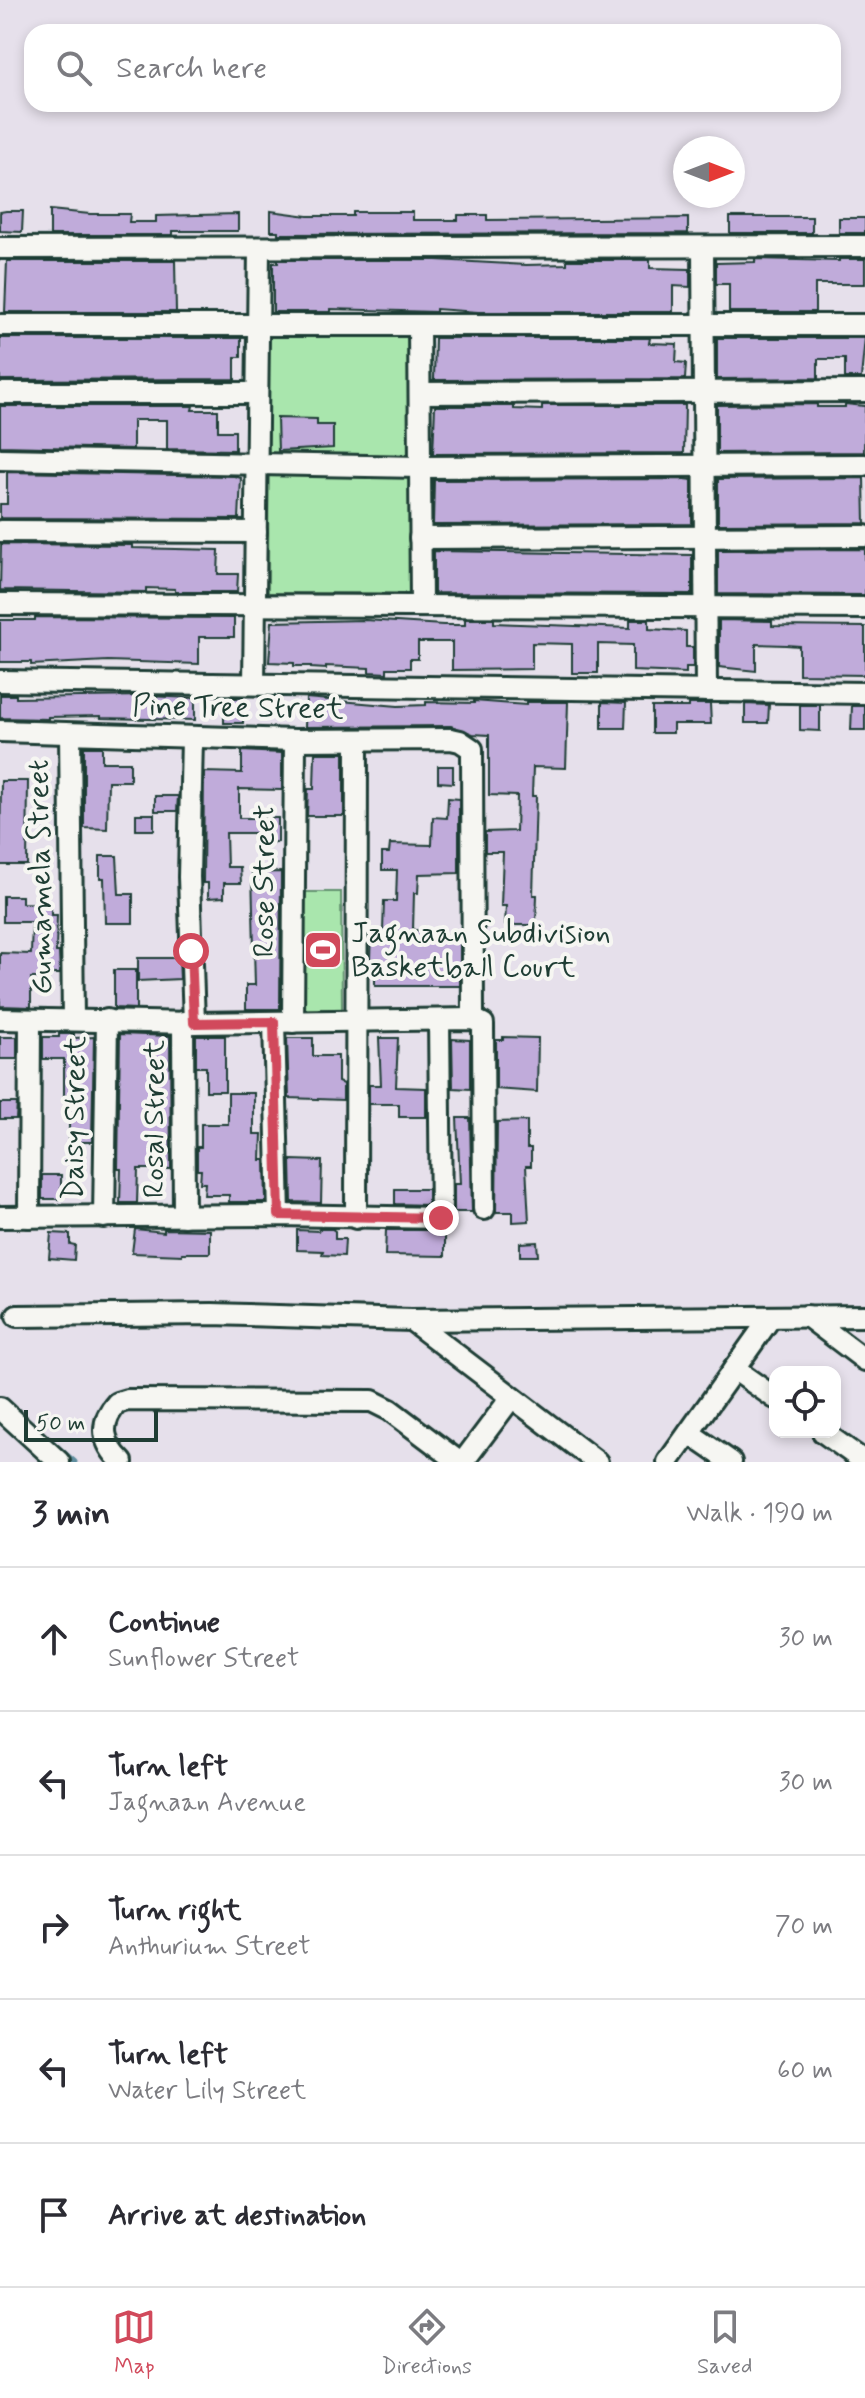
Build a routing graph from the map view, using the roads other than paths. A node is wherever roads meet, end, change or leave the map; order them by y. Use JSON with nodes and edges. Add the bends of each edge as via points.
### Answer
{"nodes":[{"id":1,"x":865,"y":246,"type":"edge"},
{"id":2,"x":703,"y":247,"type":"junction"},
{"id":3,"x":0,"y":248,"type":"edge"},
{"id":4,"x":259,"y":248,"type":"junction"},
{"id":5,"x":0,"y":325,"type":"edge"},
{"id":6,"x":258,"y":325,"type":"junction"},
{"id":7,"x":419,"y":325,"type":"junction"},
{"id":8,"x":704,"y":325,"type":"junction"},
{"id":9,"x":865,"y":325,"type":"edge"},
{"id":10,"x":865,"y":391,"type":"edge"},
{"id":11,"x":704,"y":392,"type":"junction"},
{"id":12,"x":0,"y":393,"type":"edge"},
{"id":13,"x":257,"y":393,"type":"junction"},
{"id":14,"x":420,"y":393,"type":"junction"},
{"id":15,"x":0,"y":459,"type":"edge"},
{"id":16,"x":256,"y":463,"type":"junction"},
{"id":17,"x":865,"y":465,"type":"edge"},
{"id":18,"x":705,"y":466,"type":"junction"},
{"id":19,"x":420,"y":467,"type":"junction"},
{"id":20,"x":0,"y":531,"type":"edge"},
{"id":21,"x":256,"y":532,"type":"junction"},
{"id":22,"x":865,"y":536,"type":"edge"},
{"id":23,"x":705,"y":537,"type":"junction"},
{"id":24,"x":420,"y":538,"type":"junction"},
{"id":25,"x":0,"y":604,"type":"edge"},
{"id":26,"x":255,"y":606,"type":"junction"},
{"id":27,"x":421,"y":606,"type":"junction"},
{"id":28,"x":705,"y":608,"type":"junction"},
{"id":29,"x":865,"y":608,"type":"edge"},
{"id":30,"x":0,"y":681,"type":"edge"},
{"id":31,"x":254,"y":684,"type":"junction"},
{"id":32,"x":706,"y":691,"type":"junction"},
{"id":33,"x":865,"y":693,"type":"edge"},
{"id":34,"x":0,"y":731,"type":"edge"},
{"id":35,"x":70,"y":734,"type":"junction"},
{"id":36,"x":192,"y":738,"type":"junction"},
{"id":37,"x":295,"y":740,"type":"junction"},
{"id":38,"x":357,"y":741,"type":"junction"},
{"id":39,"x":0,"y":1019,"type":"edge"},
{"id":40,"x":473,"y":1019,"type":"junction"},
{"id":41,"x":30,"y":1020,"type":"junction"},
{"id":42,"x":73,"y":1020,"type":"junction"},
{"id":43,"x":107,"y":1020,"type":"junction"},
{"id":44,"x":439,"y":1020,"type":"junction"},
{"id":45,"x":189,"y":1022,"type":"junction"},
{"id":46,"x":284,"y":1022,"type":"junction"},
{"id":47,"x":355,"y":1022,"type":"junction"},
{"id":48,"x":484,"y":1209,"type":"dead end"},
{"id":49,"x":279,"y":1215,"type":"junction"},
{"id":50,"x":184,"y":1216,"type":"junction"},
{"id":51,"x":0,"y":1217,"type":"edge"},
{"id":52,"x":29,"y":1217,"type":"junction"},
{"id":53,"x":104,"y":1217,"type":"junction"},
{"id":54,"x":356,"y":1218,"type":"junction"},
{"id":55,"x":17,"y":1316,"type":"dead end"},
{"id":56,"x":807,"y":1316,"type":"junction"},
{"id":57,"x":865,"y":1316,"type":"edge"},
{"id":58,"x":771,"y":1317,"type":"junction"},
{"id":59,"x":411,"y":1320,"type":"junction"},
{"id":60,"x":865,"y":1360,"type":"edge"},
{"id":61,"x":734,"y":1369,"type":"junction"},
{"id":62,"x":769,"y":1394,"type":"edge"},
{"id":63,"x":511,"y":1398,"type":"junction"},
{"id":64,"x":0,"y":1408,"type":"edge"},
{"id":65,"x":689,"y":1433,"type":"junction"},
{"id":66,"x":831,"y":1438,"type":"edge"},
{"id":67,"x":59,"y":1462,"type":"edge"},
{"id":68,"x":122,"y":1462,"type":"edge"},
{"id":69,"x":461,"y":1462,"type":"edge"},
{"id":70,"x":597,"y":1462,"type":"edge"},
{"id":71,"x":668,"y":1462,"type":"edge"},
{"id":72,"x":731,"y":1462,"type":"edge"},
{"id":73,"x":865,"y":1462,"type":"edge"}],
"edges":[{"from":1,"to":2,"type":"street"},
{"from":2,"to":4,"type":"street"},
{"from":2,"to":8,"type":"street"},
{"from":3,"to":4,"type":"street"},
{"from":4,"to":6,"type":"street"},
{"from":5,"to":6,"type":"street"},
{"from":6,"to":7,"type":"street"},
{"from":6,"to":13,"type":"street"},
{"from":7,"to":8,"type":"street"},
{"from":7,"to":14,"type":"street"},
{"from":8,"to":9,"type":"street"},
{"from":8,"to":11,"type":"street"},
{"from":10,"to":11,"type":"street"},
{"from":11,"to":14,"type":"street"},
{"from":11,"to":18,"type":"street"},
{"from":12,"to":13,"type":"street"},
{"from":13,"to":16,"type":"street"},
{"from":14,"to":19,"type":"street"},
{"from":15,"to":16,"type":"street"},
{"from":16,"to":19,"type":"street"},
{"from":16,"to":21,"type":"street"},
{"from":17,"to":18,"type":"street"},
{"from":18,"to":19,"type":"street"},
{"from":18,"to":23,"type":"street"},
{"from":19,"to":24,"type":"street"},
{"from":20,"to":21,"type":"street"},
{"from":21,"to":26,"type":"street"},
{"from":22,"to":23,"type":"street"},
{"from":23,"to":24,"type":"street"},
{"from":23,"to":28,"type":"street"},
{"from":24,"to":27,"type":"street"},
{"from":25,"to":26,"type":"street"},
{"from":26,"to":27,"type":"street"},
{"from":26,"to":31,"type":"street"},
{"from":27,"to":28,"type":"street"},
{"from":28,"to":29,"type":"street"},
{"from":28,"to":32,"type":"street"},
{"from":30,"to":31,"type":"street"},
{"from":31,"to":32,"type":"street"},
{"from":32,"to":33,"type":"street"},
{"from":34,"to":35,"type":"street","name":"Pine Tree Street"},
{"from":35,"to":36,"type":"street","name":"Pine Tree Street"},
{"from":35,"to":42,"type":"street","name":"Gumamela Street"},
{"from":36,"to":37,"type":"street","name":"Pine Tree Street"},
{"from":36,"to":45,"type":"street","name":"Rosal Street"},
{"from":37,"to":38,"type":"street","name":"Pine Tree Street"},
{"from":37,"to":46,"type":"street","name":"Rose Street"},
{"from":38,"to":40,"type":"street","name":"Pine Tree Street","via":[[451,739],[472,749]]},
{"from":38,"to":47,"type":"street"},
{"from":39,"to":41,"type":"street"},
{"from":40,"to":44,"type":"street"},
{"from":40,"to":48,"type":"street","via":[[483,1024]]},
{"from":41,"to":42,"type":"street"},
{"from":41,"to":52,"type":"street"},
{"from":42,"to":43,"type":"street"},
{"from":43,"to":45,"type":"street"},
{"from":43,"to":53,"type":"street","name":"Daisy Street"},
{"from":44,"to":47,"type":"street"},
{"from":44,"to":54,"type":"street","via":[[441,1218]]},
{"from":45,"to":46,"type":"street"},
{"from":45,"to":50,"type":"street","name":"Rosal Street"},
{"from":46,"to":47,"type":"street"},
{"from":46,"to":49,"type":"street","name":"Rose Street"},
{"from":47,"to":54,"type":"street"},
{"from":49,"to":50,"type":"street"},
{"from":49,"to":54,"type":"street"},
{"from":50,"to":53,"type":"street"},
{"from":51,"to":52,"type":"street"},
{"from":52,"to":53,"type":"street"},
{"from":55,"to":59,"type":"street"},
{"from":56,"to":57,"type":"street"},
{"from":56,"to":58,"type":"street"},
{"from":56,"to":60,"type":"street"},
{"from":58,"to":59,"type":"street"},
{"from":58,"to":61,"type":"street"},
{"from":59,"to":63,"type":"street"},
{"from":61,"to":62,"type":"street"},
{"from":61,"to":65,"type":"street"},
{"from":63,"to":69,"type":"street"},
{"from":63,"to":70,"type":"street"},
{"from":64,"to":67,"type":"street"},
{"from":65,"to":71,"type":"street"},
{"from":65,"to":72,"type":"street"},
{"from":66,"to":73,"type":"street"},
{"from":68,"to":69,"type":"street","via":[[105,1442],[104,1431],[111,1410],[122,1401],[314,1399],[382,1405]]}]}
